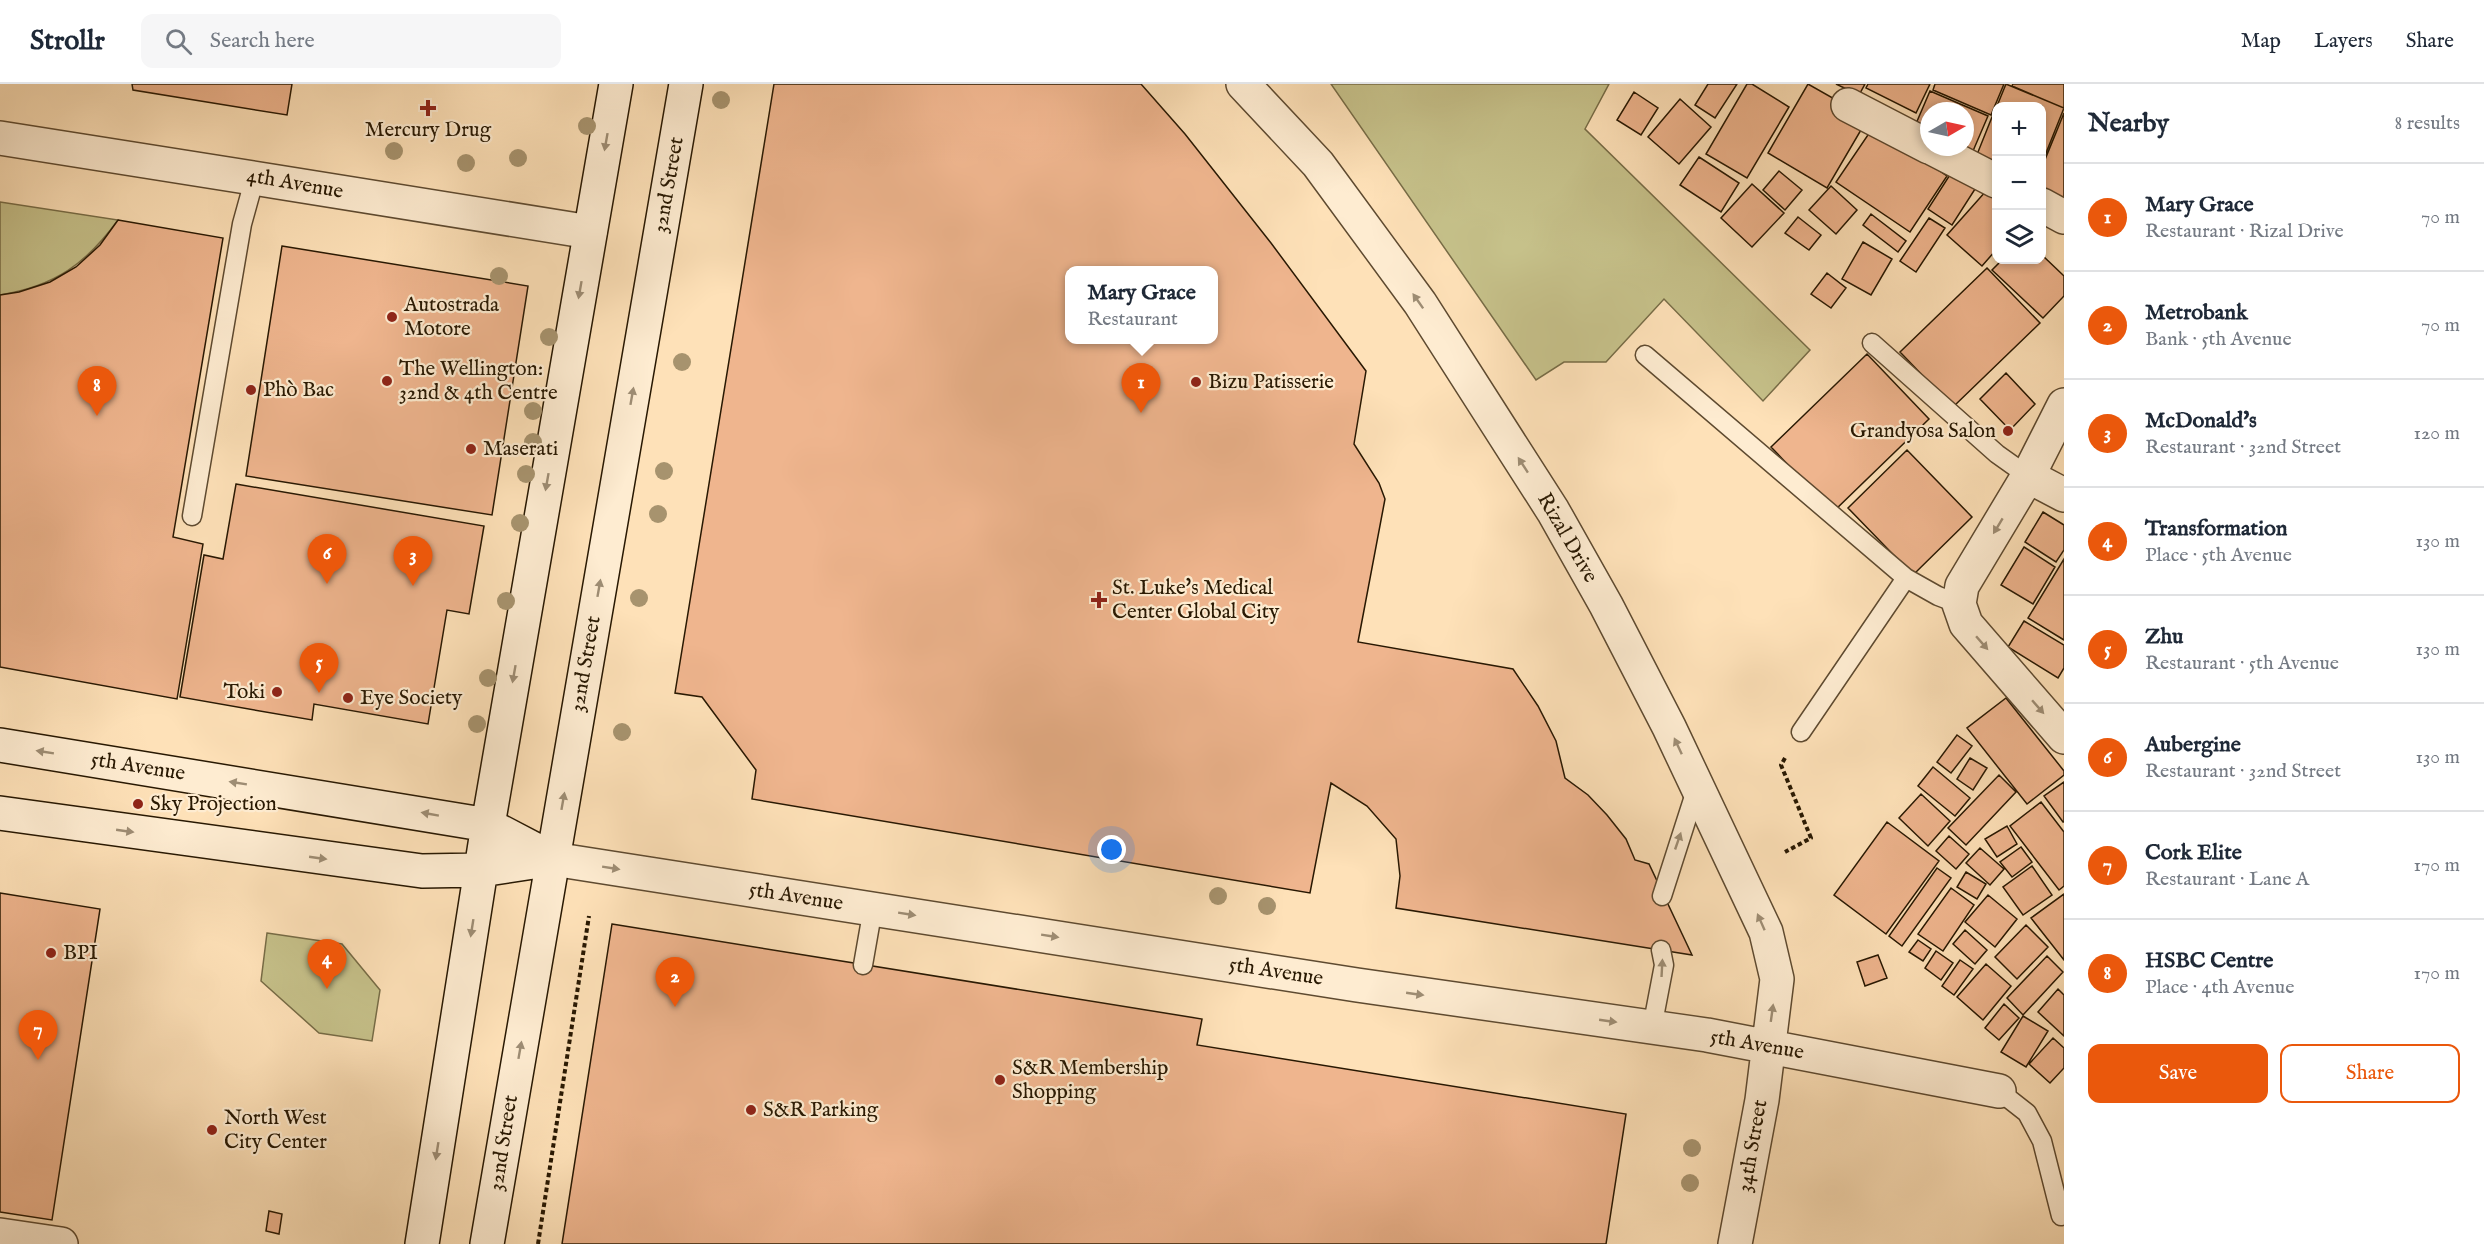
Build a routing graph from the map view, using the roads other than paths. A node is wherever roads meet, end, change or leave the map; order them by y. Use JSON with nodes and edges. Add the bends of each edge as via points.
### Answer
{"nodes":[{"id":1,"x":616,"y":84,"type":"edge"},
{"id":2,"x":686,"y":84,"type":"edge"},
{"id":3,"x":1243,"y":84,"type":"edge"},
{"id":4,"x":1848,"y":105,"type":"dead end"},
{"id":5,"x":0,"y":138,"type":"edge"},
{"id":6,"x":1920,"y":142,"type":"edge"},
{"id":7,"x":1947,"y":156,"type":"edge"},
{"id":8,"x":255,"y":177,"type":"junction"},
{"id":9,"x":1992,"y":179,"type":"edge"},
{"id":10,"x":2046,"y":207,"type":"edge"},
{"id":11,"x":2064,"y":217,"type":"edge"},
{"id":12,"x":590,"y":232,"type":"junction"},
{"id":13,"x":1872,"y":343,"type":"dead end"},
{"id":14,"x":1645,"y":355,"type":"dead end"},
{"id":15,"x":2064,"y":405,"type":"edge"},
{"id":16,"x":2028,"y":476,"type":"junction"},
{"id":17,"x":2064,"y":495,"type":"edge"},
{"id":18,"x":192,"y":516,"type":"dead end"},
{"id":19,"x":1906,"y":578,"type":"junction"},
{"id":20,"x":1959,"y":604,"type":"junction"},
{"id":21,"x":1801,"y":732,"type":"road end"},
{"id":22,"x":2064,"y":736,"type":"edge"},
{"id":23,"x":0,"y":745,"type":"edge"},
{"id":24,"x":1697,"y":786,"type":"junction"},
{"id":25,"x":0,"y":813,"type":"edge"},
{"id":26,"x":488,"y":825,"type":"junction"},
{"id":27,"x":553,"y":859,"type":"junction"},
{"id":28,"x":481,"y":870,"type":"junction"},
{"id":29,"x":1662,"y":896,"type":"dead end"},
{"id":30,"x":873,"y":908,"type":"junction"},
{"id":31,"x":1661,"y":950,"type":"dead end"},
{"id":32,"x":862,"y":964,"type":"dead end"},
{"id":33,"x":1652,"y":1028,"type":"junction"},
{"id":34,"x":1767,"y":1047,"type":"junction"},
{"id":35,"x":1999,"y":1090,"type":"joint"},
{"id":36,"x":2061,"y":1216,"type":"dead end"},
{"id":37,"x":0,"y":1235,"type":"edge"},
{"id":38,"x":54,"y":1243,"type":"edge"},
{"id":39,"x":422,"y":1244,"type":"edge"},
{"id":40,"x":487,"y":1244,"type":"edge"},
{"id":41,"x":1735,"y":1244,"type":"edge"}],
"edges":[{"from":1,"to":12,"type":"street","one_way":true},
{"from":27,"to":2,"type":"street","name":"32nd Street","one_way":true},
{"from":24,"to":3,"type":"street","name":"Rizal Drive","one_way":true,"via":[[1606,605],[1553,511],[1420,303],[1318,165]]},
{"from":4,"to":6,"type":"street"},
{"from":5,"to":8,"type":"street","name":"4th Avenue"},
{"from":7,"to":9,"type":"street"},
{"from":8,"to":12,"type":"street","name":"4th Avenue"},
{"from":8,"to":18,"type":"lane","via":[[242,224]]},
{"from":10,"to":11,"type":"street"},
{"from":12,"to":26,"type":"street","one_way":true},
{"from":13,"to":16,"type":"lane","via":[[1997,454]]},
{"from":14,"to":19,"type":"lane"},
{"from":15,"to":16,"type":"street"},
{"from":16,"to":17,"type":"street"},
{"from":16,"to":20,"type":"street","one_way":true,"via":[[1962,586]]},
{"from":19,"to":20,"type":"lane"},
{"from":19,"to":21,"type":"lane"},
{"from":20,"to":22,"type":"street","one_way":true,"via":[[1966,624]]},
{"from":26,"to":23,"type":"street","name":"5th Avenue","one_way":true},
{"from":29,"to":24,"type":"lane","one_way":true},
{"from":34,"to":24,"type":"street","name":"Rizal Drive","one_way":true,"via":[[1777,978],[1766,932]]},
{"from":25,"to":28,"type":"street","name":"5th Avenue","one_way":true,"via":[[400,869]]},
{"from":26,"to":27,"type":"street","name":"5th Avenue"},
{"from":26,"to":28,"type":"street"},
{"from":27,"to":28,"type":"street","name":"5th Avenue"},
{"from":27,"to":30,"type":"street","name":"5th Avenue","one_way":true},
{"from":40,"to":27,"type":"street","name":"32nd Street","one_way":true},
{"from":28,"to":39,"type":"street","one_way":true},
{"from":30,"to":32,"type":"lane"},
{"from":30,"to":33,"type":"street","name":"5th Avenue","one_way":true},
{"from":33,"to":31,"type":"lane","one_way":true,"via":[[1664,964]]},
{"from":33,"to":34,"type":"street","name":"5th Avenue"},
{"from":34,"to":35,"type":"street","name":"5th Avenue"},
{"from":34,"to":41,"type":"street","name":"34th Street","via":[[1762,1100]]},
{"from":35,"to":36,"type":"lane","via":[[2027,1113],[2043,1141]]},
{"from":37,"to":38,"type":"street"}]}
